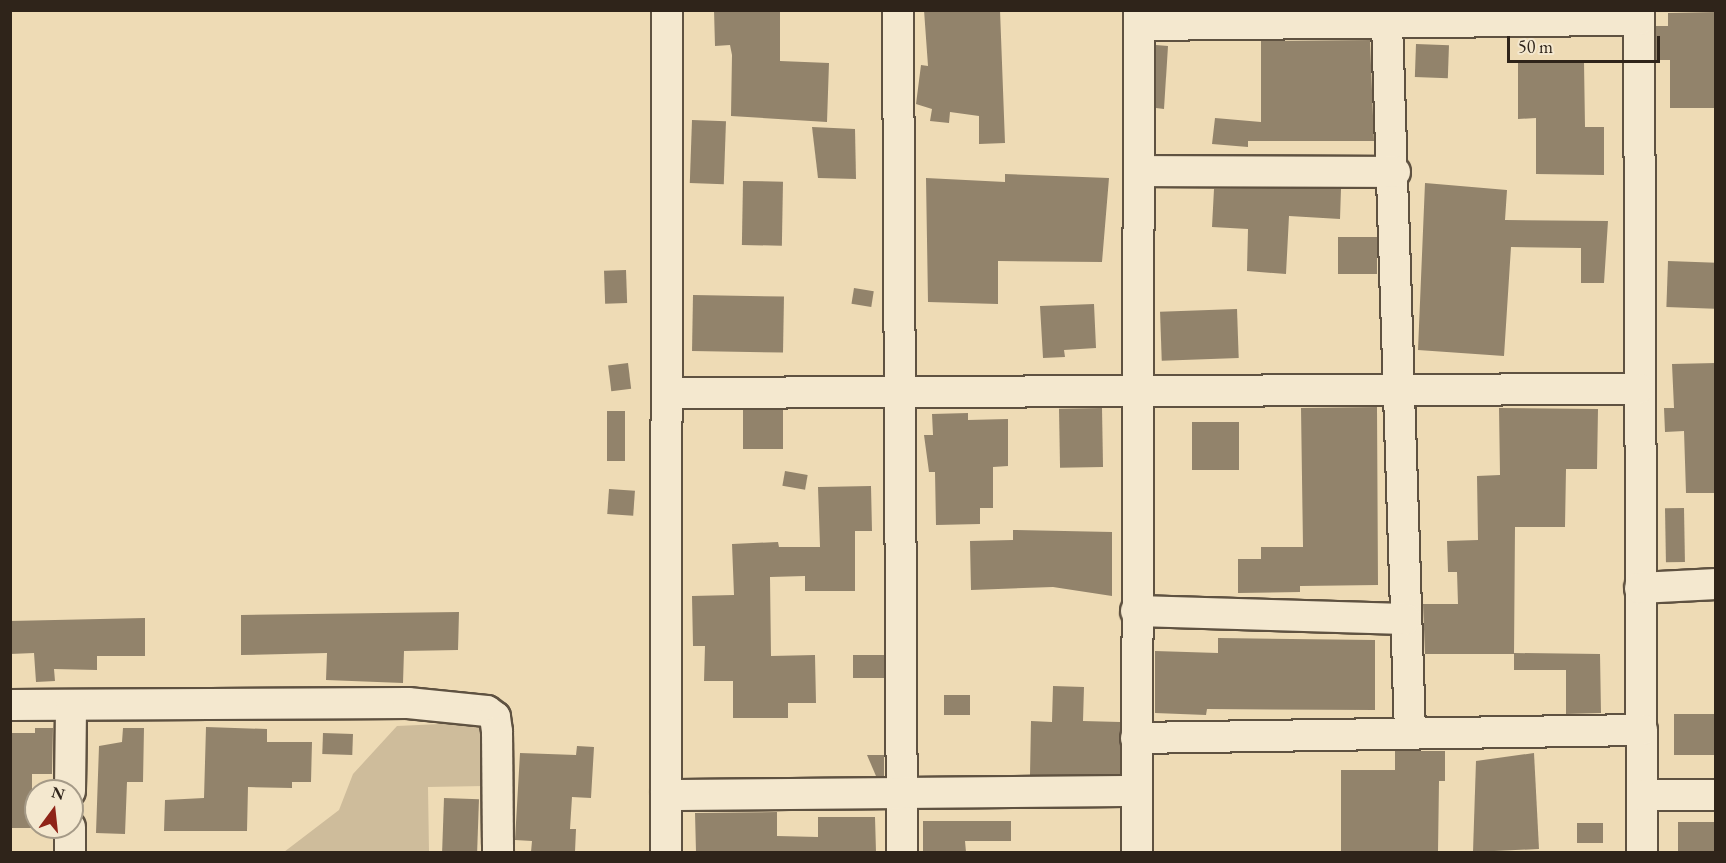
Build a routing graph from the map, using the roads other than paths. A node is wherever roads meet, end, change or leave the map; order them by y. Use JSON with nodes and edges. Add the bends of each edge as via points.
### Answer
{"nodes":[{"id":1,"x":667,"y":10,"type":"edge"},
{"id":2,"x":898,"y":10,"type":"edge"},
{"id":3,"x":1639,"y":15,"type":"edge"},
{"id":4,"x":1139,"y":18,"type":"edge"},
{"id":5,"x":1387,"y":24,"type":"junction"},
{"id":6,"x":1139,"y":171,"type":"junction"},
{"id":7,"x":1395,"y":172,"type":"junction"},
{"id":8,"x":1638,"y":389,"type":"junction"},
{"id":9,"x":1401,"y":390,"type":"junction"},
{"id":10,"x":900,"y":392,"type":"junction"},
{"id":11,"x":667,"y":393,"type":"junction"},
{"id":12,"x":1136,"y":394,"type":"junction"},
{"id":13,"x":1716,"y":584,"type":"edge"},
{"id":14,"x":1640,"y":588,"type":"junction"},
{"id":15,"x":1136,"y":611,"type":"junction"},
{"id":16,"x":1406,"y":619,"type":"junction"},
{"id":17,"x":10,"y":705,"type":"edge"},
{"id":18,"x":71,"y":705,"type":"junction"},
{"id":19,"x":1641,"y":730,"type":"junction"},
{"id":20,"x":1410,"y":734,"type":"junction"},
{"id":21,"x":1136,"y":738,"type":"junction"},
{"id":22,"x":70,"y":779,"type":"edge"},
{"id":23,"x":1137,"y":790,"type":"junction"},
{"id":24,"x":903,"y":792,"type":"junction"},
{"id":25,"x":666,"y":795,"type":"junction"},
{"id":26,"x":1642,"y":795,"type":"junction"},
{"id":27,"x":1716,"y":795,"type":"edge"},
{"id":28,"x":498,"y":852,"type":"edge"},
{"id":29,"x":666,"y":852,"type":"edge"},
{"id":30,"x":902,"y":852,"type":"edge"},
{"id":31,"x":1137,"y":852,"type":"edge"},
{"id":32,"x":1642,"y":852,"type":"edge"}],
"edges":[{"from":1,"to":11,"type":"street"},
{"from":2,"to":10,"type":"street"},
{"from":3,"to":5,"type":"street"},
{"from":3,"to":8,"type":"street"},
{"from":4,"to":5,"type":"street"},
{"from":4,"to":6,"type":"street"},
{"from":5,"to":7,"type":"street"},
{"from":6,"to":7,"type":"street"},
{"from":6,"to":12,"type":"street"},
{"from":7,"to":9,"type":"street"},
{"from":8,"to":9,"type":"street"},
{"from":8,"to":14,"type":"street"},
{"from":9,"to":12,"type":"street"},
{"from":9,"to":16,"type":"street"},
{"from":10,"to":11,"type":"street"},
{"from":10,"to":12,"type":"street"},
{"from":10,"to":24,"type":"street"},
{"from":11,"to":25,"type":"street"},
{"from":12,"to":15,"type":"street"},
{"from":13,"to":14,"type":"street"},
{"from":14,"to":19,"type":"street"},
{"from":15,"to":16,"type":"street"},
{"from":15,"to":21,"type":"street"},
{"from":16,"to":20,"type":"street"},
{"from":17,"to":18,"type":"street"},
{"from":18,"to":22,"type":"street"},
{"from":18,"to":28,"type":"street","via":[[408,703],[487,711],[495,717],[497,732]]},
{"from":19,"to":20,"type":"street"},
{"from":19,"to":26,"type":"street"},
{"from":20,"to":21,"type":"street"},
{"from":21,"to":23,"type":"street"},
{"from":23,"to":24,"type":"street"},
{"from":23,"to":31,"type":"street"},
{"from":24,"to":25,"type":"street"},
{"from":24,"to":30,"type":"street"},
{"from":25,"to":29,"type":"street"},
{"from":26,"to":27,"type":"street"},
{"from":26,"to":32,"type":"street"}]}
